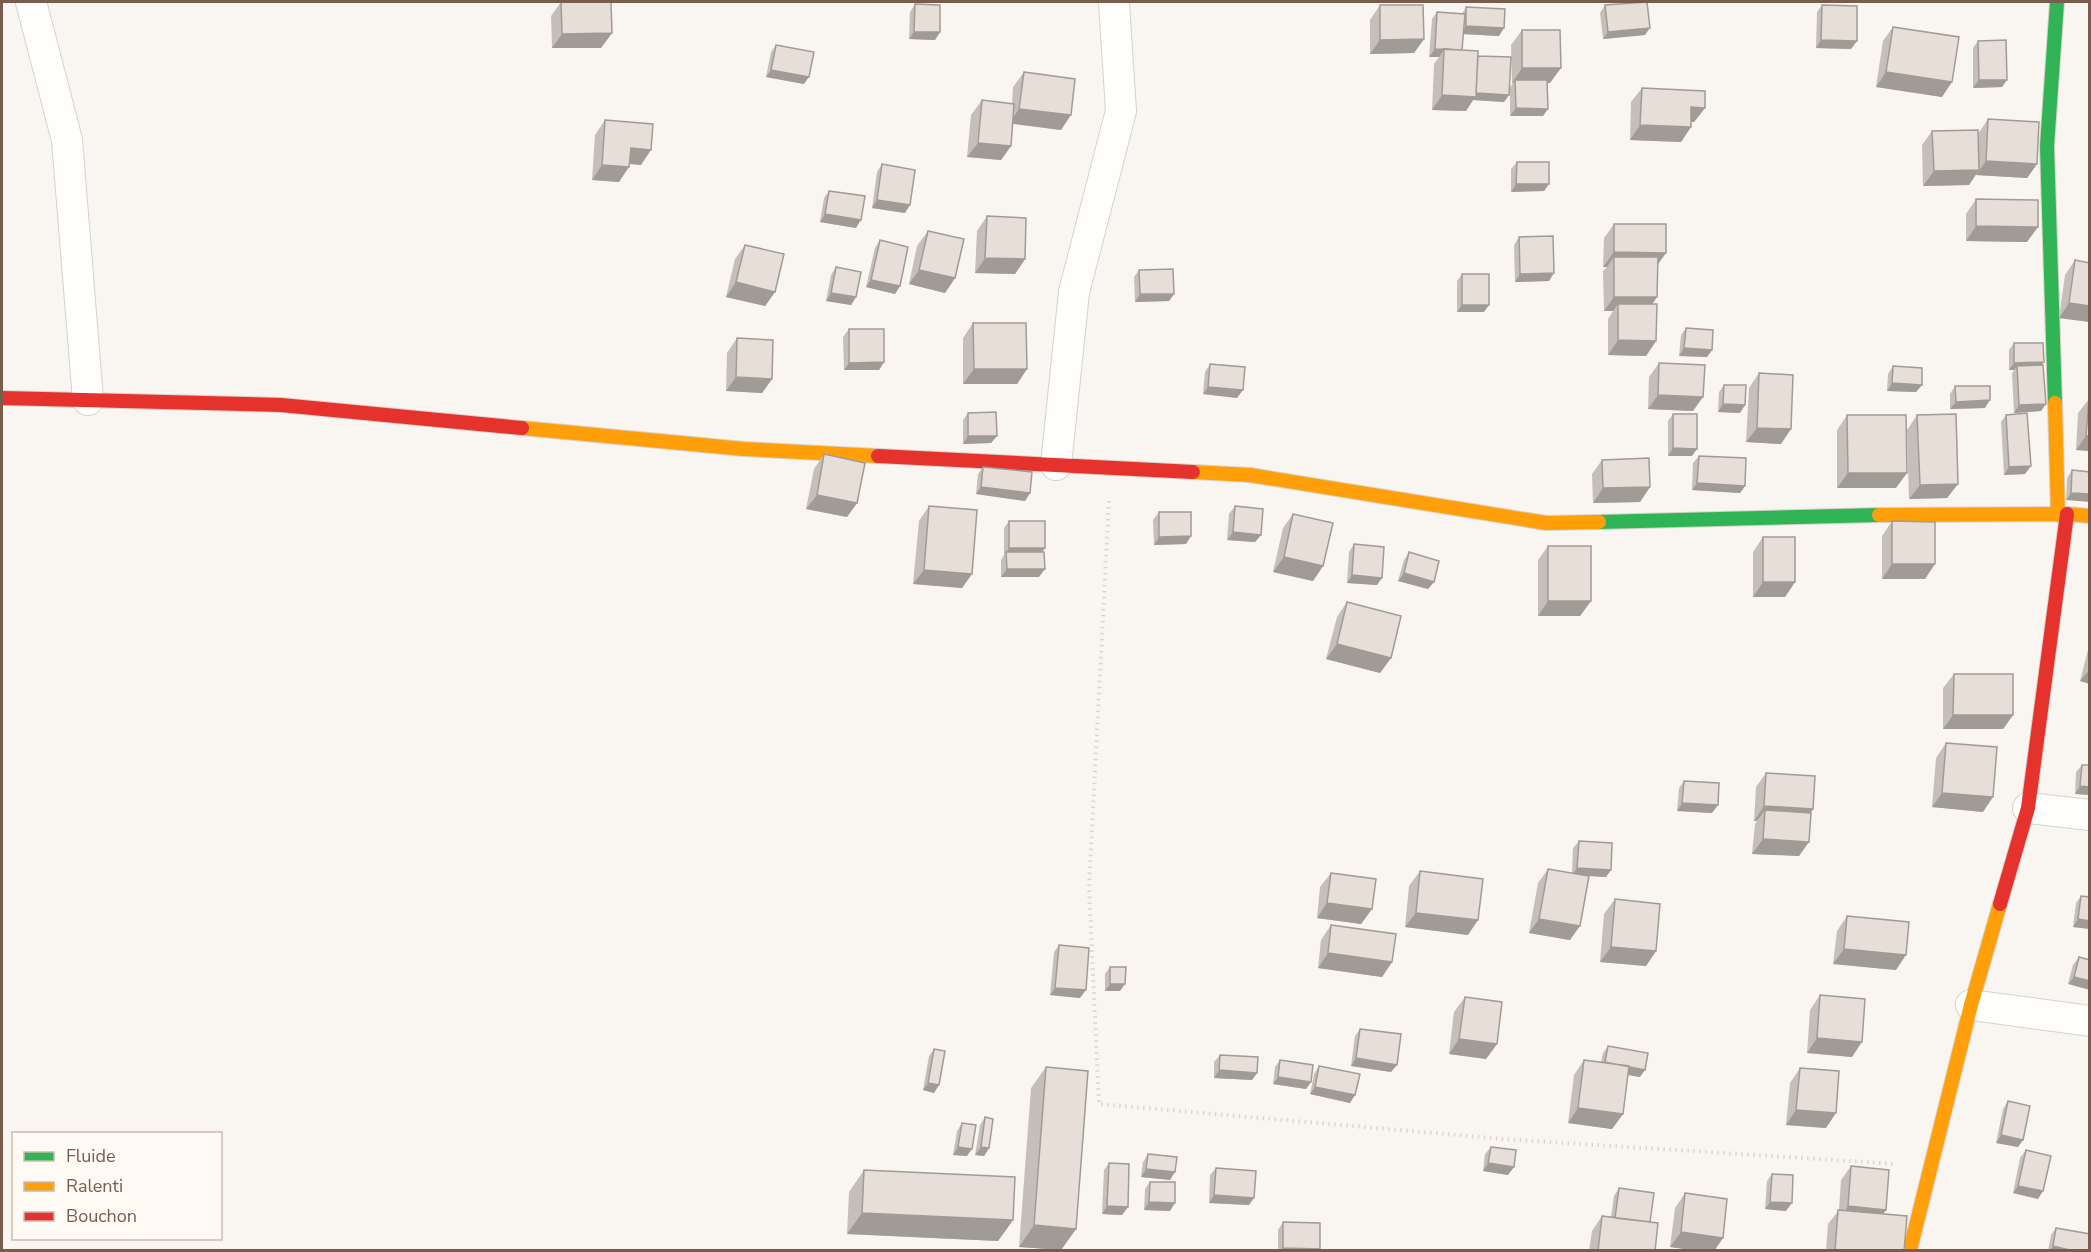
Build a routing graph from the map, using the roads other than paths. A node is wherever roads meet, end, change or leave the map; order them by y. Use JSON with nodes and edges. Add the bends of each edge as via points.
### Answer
{"nodes":[{"id":1,"x":31,"y":2,"type":"edge"},
{"id":2,"x":1114,"y":2,"type":"edge"},
{"id":3,"x":2057,"y":2,"type":"edge"},
{"id":4,"x":2,"y":398,"type":"edge"},
{"id":5,"x":88,"y":400,"type":"junction"},
{"id":6,"x":1056,"y":465,"type":"junction"},
{"id":7,"x":2062,"y":514,"type":"junction"},
{"id":8,"x":2090,"y":516,"type":"edge"},
{"id":9,"x":2028,"y":808,"type":"junction"},
{"id":10,"x":2090,"y":815,"type":"edge"},
{"id":11,"x":1971,"y":1005,"type":"junction"},
{"id":12,"x":2090,"y":1021,"type":"edge"},
{"id":13,"x":1910,"y":1251,"type":"edge"}],
"edges":[{"from":1,"to":5,"type":"street","via":[[67,140]]},
{"from":2,"to":6,"type":"street","via":[[1121,111],[1074,292]]},
{"from":3,"to":7,"type":"street","via":[[2047,146]]},
{"from":4,"to":5,"type":"street"},
{"from":5,"to":6,"type":"street","via":[[281,405],[744,449]]},
{"from":6,"to":7,"type":"street","via":[[1250,475],[1546,523]]},
{"from":7,"to":8,"type":"street"},
{"from":7,"to":9,"type":"street"},
{"from":9,"to":10,"type":"street"},
{"from":9,"to":11,"type":"street"},
{"from":11,"to":12,"type":"street"},
{"from":11,"to":13,"type":"street"}]}
